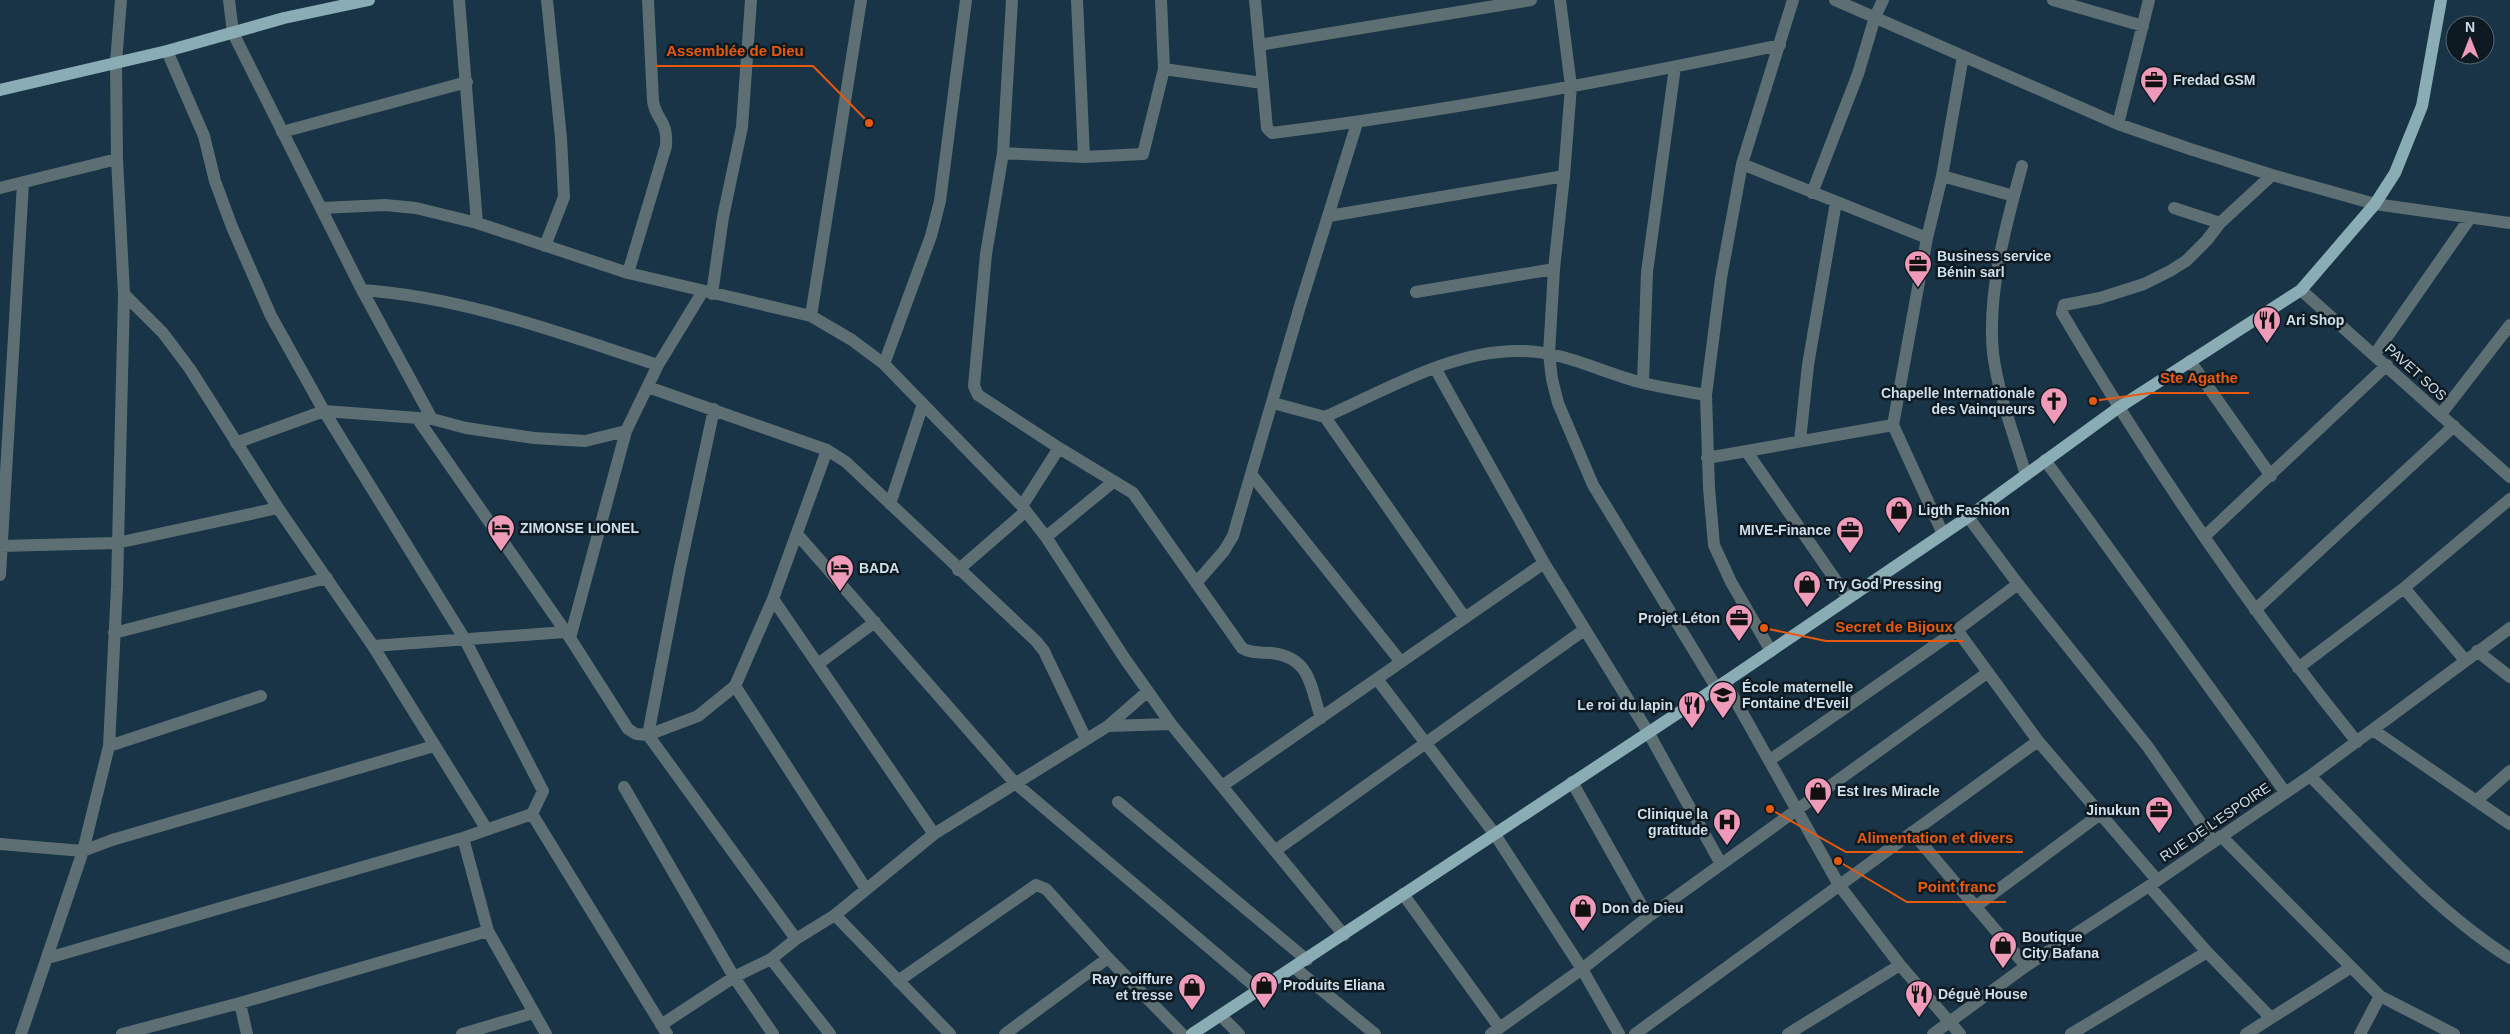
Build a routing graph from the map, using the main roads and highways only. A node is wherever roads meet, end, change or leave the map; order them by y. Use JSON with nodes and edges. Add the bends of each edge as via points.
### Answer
{"nodes":[{"id":1,"x":369,"y":0,"type":"edge"},
{"id":2,"x":2441,"y":0,"type":"edge"},
{"id":3,"x":329,"y":4,"type":"edge"},
{"id":4,"x":0,"y":90,"type":"edge"},
{"id":5,"x":1192,"y":1034,"type":"edge"}],
"edges":[{"from":1,"to":3,"type":"main road"},
{"from":2,"to":5,"type":"main road","via":[[2422,106],[2395,173],[2375,204],[2301,290],[2118,408],[1968,517],[1771,651]]},
{"from":3,"to":4,"type":"main road","via":[[167,51]]}]}
